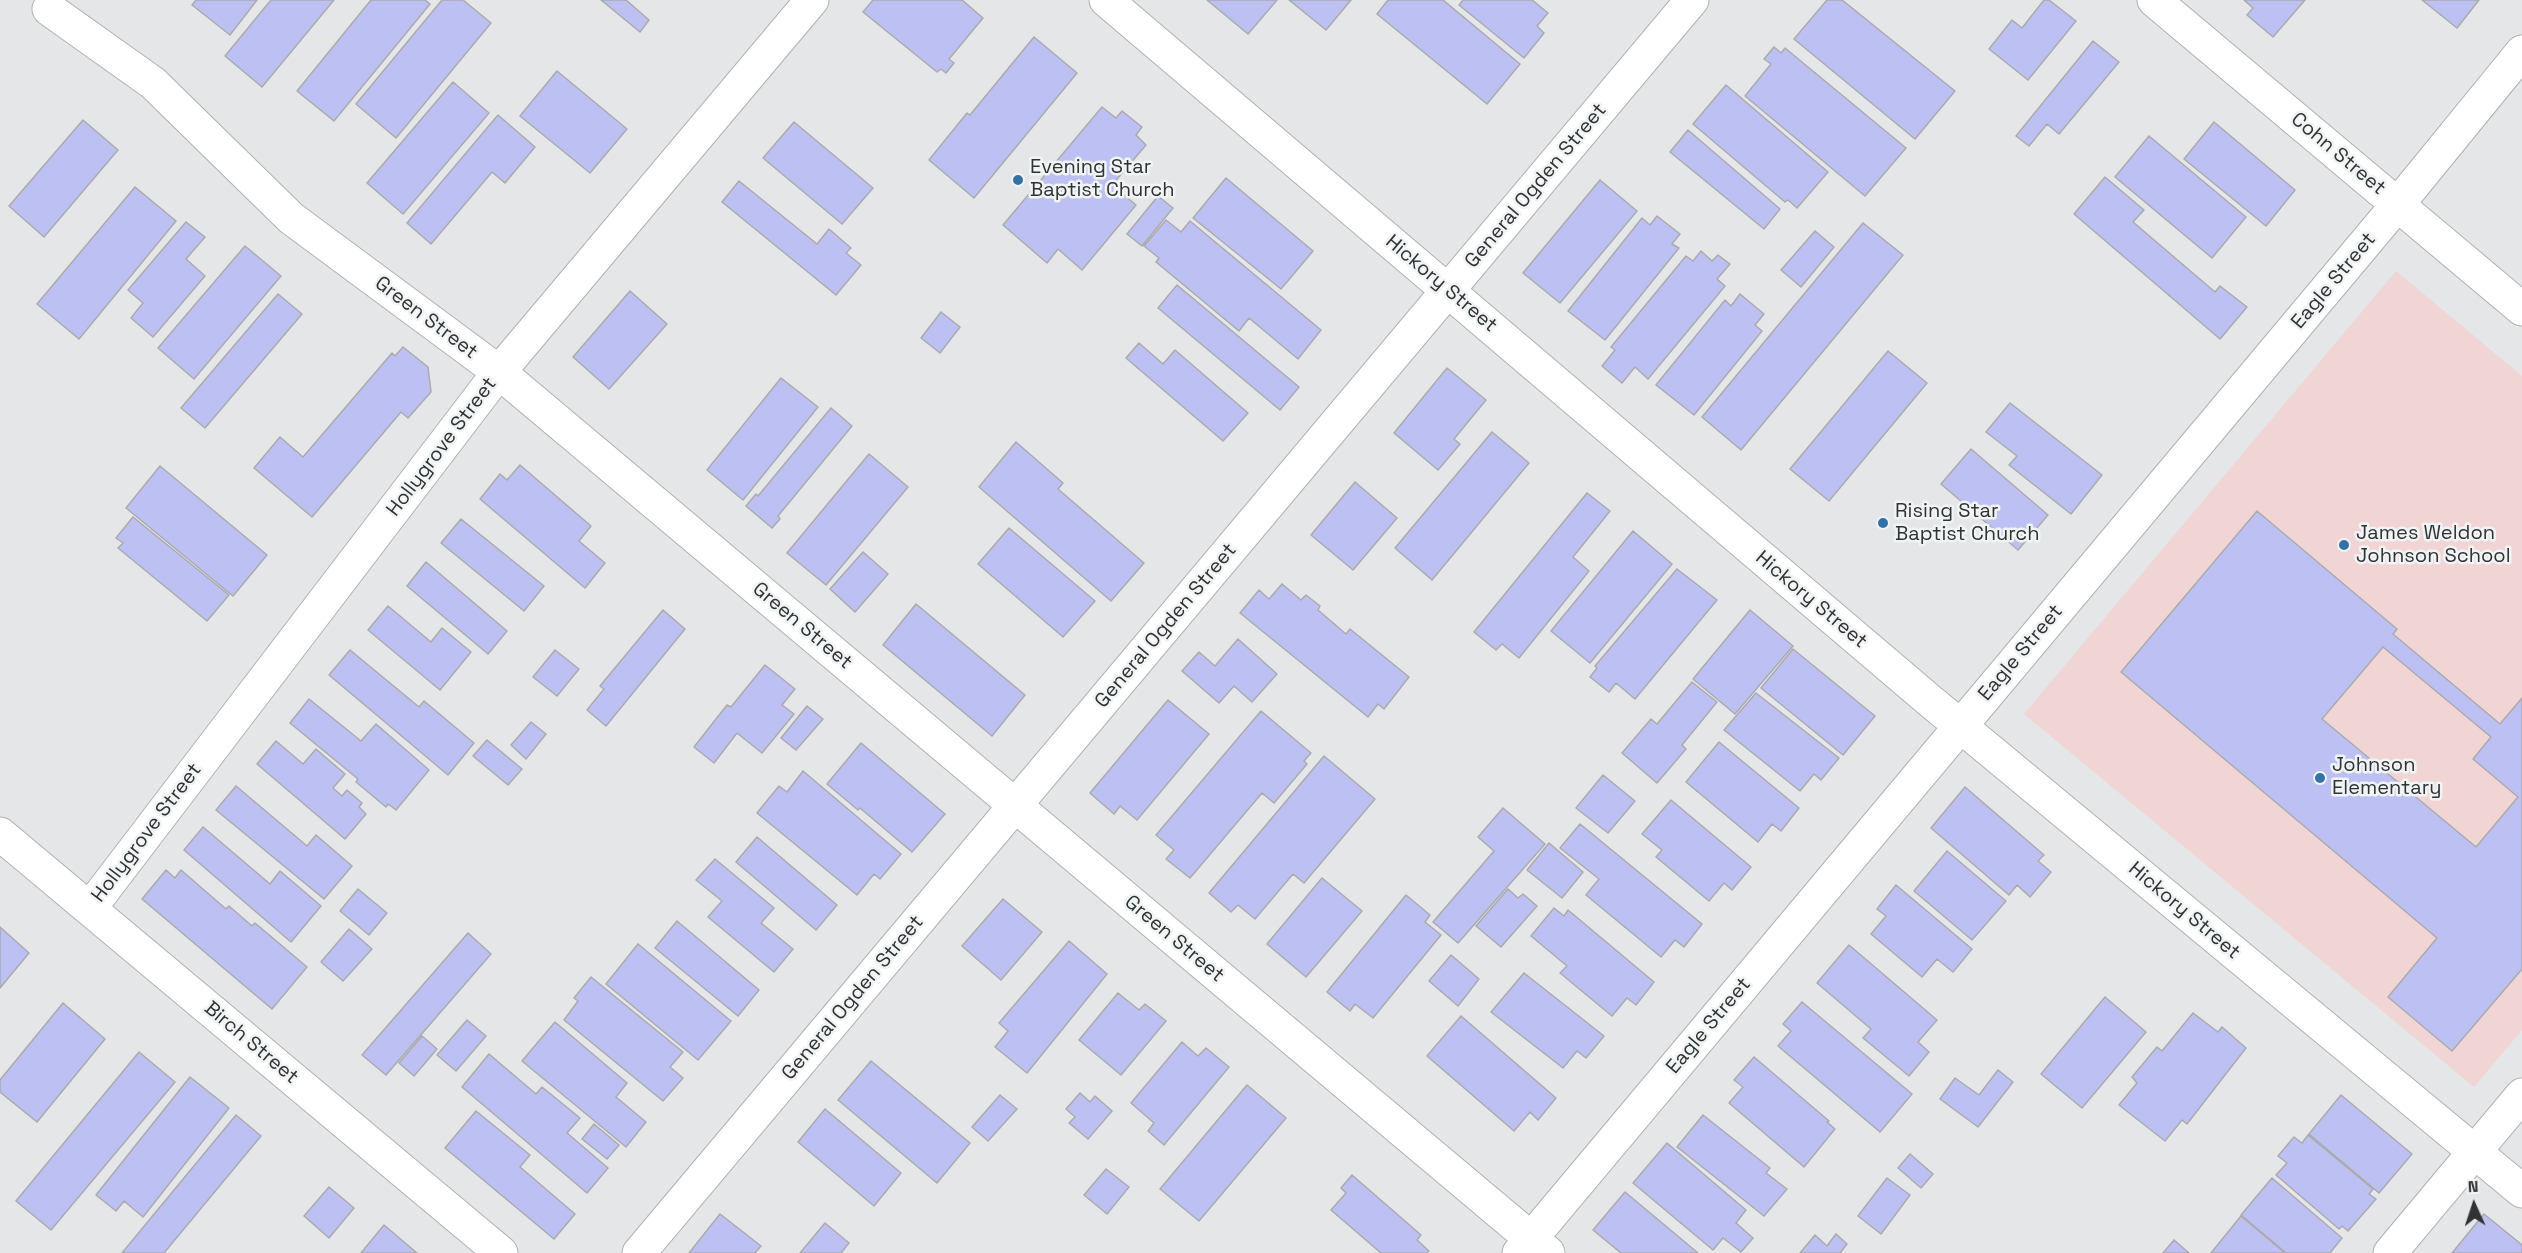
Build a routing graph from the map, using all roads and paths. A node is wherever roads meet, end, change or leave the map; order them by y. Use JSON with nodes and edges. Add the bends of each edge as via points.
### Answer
{"nodes":[{"id":1,"x":812,"y":0,"type":"edge"},
{"id":2,"x":1106,"y":0,"type":"edge"},
{"id":3,"x":1692,"y":0,"type":"edge"},
{"id":4,"x":2154,"y":0,"type":"edge"},
{"id":5,"x":49,"y":9,"type":"dead end"},
{"id":6,"x":2522,"y":52,"type":"edge"},
{"id":7,"x":2398,"y":204,"type":"junction"},
{"id":8,"x":1448,"y":291,"type":"junction"},
{"id":9,"x":2522,"y":309,"type":"edge"},
{"id":10,"x":499,"y":372,"type":"junction"},
{"id":11,"x":1960,"y":726,"type":"junction"},
{"id":12,"x":1015,"y":805,"type":"junction"},
{"id":13,"x":0,"y":834,"type":"edge"},
{"id":14,"x":90,"y":908,"type":"junction"},
{"id":15,"x":2522,"y":1095,"type":"edge"},
{"id":16,"x":2474,"y":1152,"type":"junction"},
{"id":17,"x":2522,"y":1191,"type":"edge"},
{"id":18,"x":1533,"y":1248,"type":"edge"},
{"id":19,"x":501,"y":1253,"type":"edge"},
{"id":20,"x":639,"y":1253,"type":"edge"},
{"id":21,"x":2390,"y":1253,"type":"edge"}],
"edges":[{"from":1,"to":10,"type":"street","name":"Hollygrove Street"},
{"from":2,"to":8,"type":"street","name":"Hickory Street"},
{"from":3,"to":8,"type":"street","name":"General Ogden Street"},
{"from":4,"to":7,"type":"street","name":"Cohn Street"},
{"from":5,"to":10,"type":"street","name":"Green Street","via":[[153,83],[291,218]]},
{"from":6,"to":7,"type":"street","name":"Eagle Street"},
{"from":7,"to":9,"type":"street","name":"Cohn Street"},
{"from":7,"to":11,"type":"street","name":"Eagle Street"},
{"from":8,"to":11,"type":"street","name":"Hickory Street"},
{"from":8,"to":12,"type":"street","name":"General Ogden Street"},
{"from":10,"to":12,"type":"street","name":"Green Street"},
{"from":10,"to":14,"type":"street","name":"Hollygrove Street"},
{"from":11,"to":16,"type":"street","name":"Hickory Street"},
{"from":11,"to":18,"type":"street","name":"Eagle Street"},
{"from":12,"to":18,"type":"street","name":"Green Street"},
{"from":12,"to":20,"type":"street","name":"General Ogden Street"},
{"from":13,"to":14,"type":"street","name":"Birch Street"},
{"from":14,"to":19,"type":"street","name":"Birch Street"},
{"from":15,"to":16,"type":"street"},
{"from":16,"to":17,"type":"street","name":"Hickory Street"},
{"from":16,"to":21,"type":"street"}]}
